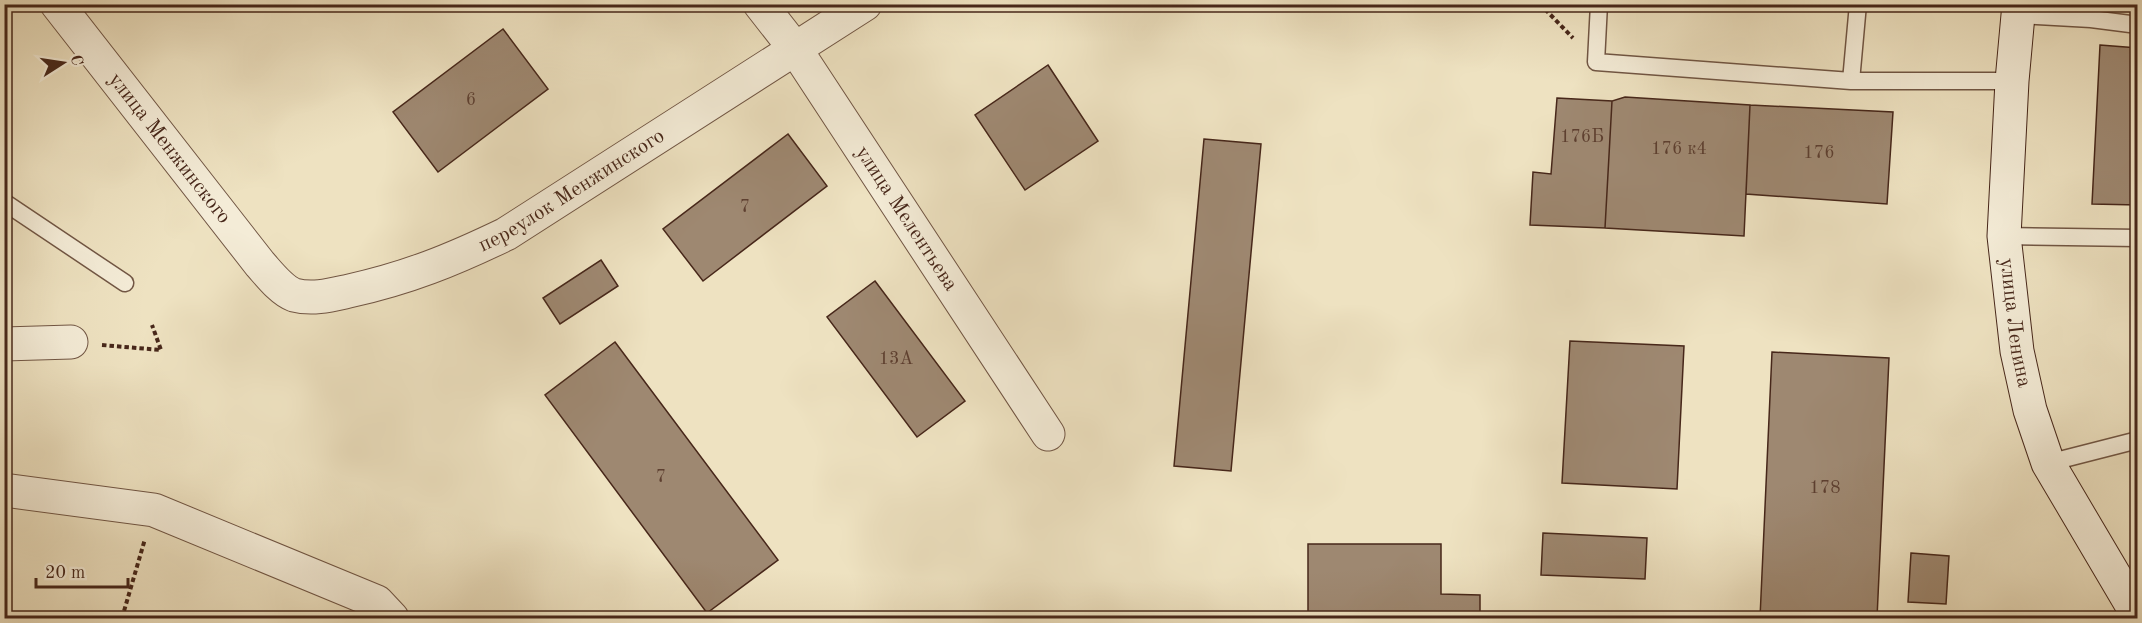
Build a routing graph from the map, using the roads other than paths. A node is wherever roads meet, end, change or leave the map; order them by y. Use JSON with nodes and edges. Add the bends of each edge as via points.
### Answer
{"nodes":[{"id":1,"x":57,"y":4,"type":"edge"},
{"id":2,"x":760,"y":4,"type":"edge"},
{"id":3,"x":865,"y":4,"type":"edge"},
{"id":4,"x":1599,"y":4,"type":"edge"},
{"id":5,"x":1857,"y":4,"type":"edge"},
{"id":6,"x":2019,"y":10,"type":"edge"},
{"id":7,"x":2138,"y":25,"type":"edge"},
{"id":8,"x":796,"y":50,"type":"junction"},
{"id":9,"x":1851,"y":81,"type":"junction"},
{"id":10,"x":2012,"y":81,"type":"junction"},
{"id":11,"x":4,"y":202,"type":"edge"},
{"id":12,"x":2004,"y":236,"type":"junction"},
{"id":13,"x":2138,"y":238,"type":"edge"},
{"id":14,"x":260,"y":264,"type":"joint"},
{"id":15,"x":125,"y":284,"type":"dead end"},
{"id":16,"x":71,"y":342,"type":"road end"},
{"id":17,"x":4,"y":344,"type":"edge"},
{"id":18,"x":1048,"y":434,"type":"dead end"},
{"id":19,"x":2138,"y":440,"type":"edge"},
{"id":20,"x":2048,"y":463,"type":"junction"},
{"id":21,"x":4,"y":490,"type":"edge"},
{"id":22,"x":2131,"y":612,"type":"edge"},
{"id":23,"x":392,"y":618,"type":"edge"}],
"edges":[{"from":1,"to":14,"type":"street","name":"улица Менжинского"},
{"from":2,"to":8,"type":"street","name":"улица Мелентьева"},
{"from":3,"to":8,"type":"street","name":"переулок Менжинского"},
{"from":4,"to":9,"type":"lane","via":[[1596,62]]},
{"from":5,"to":9,"type":"lane"},
{"from":6,"to":7,"type":"lane"},
{"from":6,"to":10,"type":"street","name":"улица Ленина"},
{"from":8,"to":14,"type":"street","name":"переулок Менжинского","via":[[506,234],[418,273],[309,298],[291,294]]},
{"from":8,"to":18,"type":"street","name":"улица Мелентьева"},
{"from":9,"to":10,"type":"lane"},
{"from":10,"to":12,"type":"street","name":"улица Ленина"},
{"from":11,"to":15,"type":"lane"},
{"from":12,"to":13,"type":"lane"},
{"from":12,"to":20,"type":"street","name":"улица Ленина","via":[[2017,351],[2030,410]]},
{"from":16,"to":17,"type":"street"},
{"from":19,"to":20,"type":"lane"},
{"from":20,"to":22,"type":"street","name":"улица Ленина"},
{"from":21,"to":23,"type":"street","via":[[154,510],[377,602]]}]}
